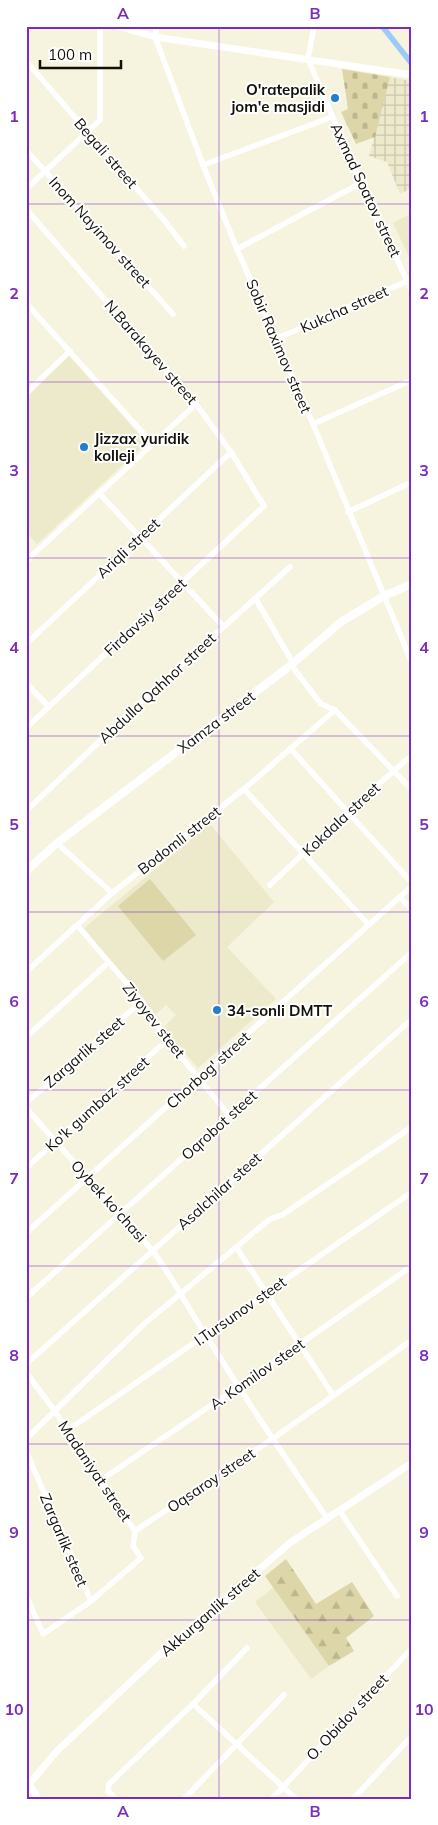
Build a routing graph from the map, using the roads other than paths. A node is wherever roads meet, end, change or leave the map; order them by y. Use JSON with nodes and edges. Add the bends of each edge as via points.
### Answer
{"nodes":[{"id":1,"x":100,"y":26,"type":"edge"},
{"id":2,"x":117,"y":26,"type":"edge"},
{"id":3,"x":157,"y":26,"type":"edge"},
{"id":4,"x":314,"y":26,"type":"edge"},
{"id":5,"x":155,"y":37,"type":"junction"},
{"id":6,"x":308,"y":59,"type":"junction"},
{"id":7,"x":26,"y":61,"type":"edge"},
{"id":8,"x":412,"y":75,"type":"edge"},
{"id":9,"x":332,"y":116,"type":"junction"},
{"id":10,"x":88,"y":131,"type":"junction"},
{"id":11,"x":26,"y":150,"type":"edge"},
{"id":12,"x":203,"y":165,"type":"junction"},
{"id":13,"x":46,"y":172,"type":"junction"},
{"id":14,"x":361,"y":183,"type":"junction"},
{"id":15,"x":26,"y":189,"type":"edge"},
{"id":16,"x":26,"y":209,"type":"edge"},
{"id":17,"x":184,"y":246,"type":"dead end"},
{"id":18,"x":237,"y":248,"type":"junction"},
{"id":19,"x":410,"y":280,"type":"edge"},
{"id":20,"x":412,"y":291,"type":"edge"},
{"id":21,"x":27,"y":306,"type":"edge"},
{"id":22,"x":173,"y":314,"type":"dead end"},
{"id":23,"x":276,"y":339,"type":"junction"},
{"id":24,"x":70,"y":351,"type":"junction"},
{"id":25,"x":412,"y":380,"type":"edge"},
{"id":26,"x":26,"y":393,"type":"edge"},
{"id":27,"x":196,"y":404,"type":"junction"},
{"id":28,"x":313,"y":424,"type":"junction"},
{"id":29,"x":152,"y":444,"type":"junction"},
{"id":30,"x":231,"y":452,"type":"junction"},
{"id":31,"x":412,"y":482,"type":"edge"},
{"id":32,"x":99,"y":493,"type":"junction"},
{"id":33,"x":264,"y":506,"type":"joint"},
{"id":34,"x":348,"y":512,"type":"junction"},
{"id":35,"x":140,"y":536,"type":"junction"},
{"id":36,"x":26,"y":561,"type":"edge"},
{"id":37,"x":290,"y":567,"type":"dead end"},
{"id":38,"x":183,"y":582,"type":"junction"},
{"id":39,"x":412,"y":584,"type":"edge"},
{"id":40,"x":384,"y":596,"type":"junction"},
{"id":41,"x":255,"y":598,"type":"junction"},
{"id":42,"x":223,"y":626,"type":"junction"},
{"id":43,"x":26,"y":644,"type":"edge"},
{"id":44,"x":412,"y":663,"type":"edge"},
{"id":45,"x":292,"y":664,"type":"junction"},
{"id":46,"x":26,"y":683,"type":"edge"},
{"id":47,"x":49,"y":707,"type":"junction"},
{"id":48,"x":335,"y":710,"type":"junction"},
{"id":49,"x":26,"y":728,"type":"edge"},
{"id":50,"x":290,"y":748,"type":"junction"},
{"id":51,"x":412,"y":755,"type":"edge"},
{"id":52,"x":393,"y":770,"type":"junction"},
{"id":53,"x":244,"y":788,"type":"junction"},
{"id":54,"x":412,"y":790,"type":"edge"},
{"id":55,"x":26,"y":811,"type":"edge"},
{"id":56,"x":347,"y":812,"type":"junction"},
{"id":57,"x":57,"y":843,"type":"junction"},
{"id":58,"x":304,"y":853,"type":"junction"},
{"id":59,"x":26,"y":871,"type":"edge"},
{"id":60,"x":270,"y":885,"type":"dead end"},
{"id":61,"x":412,"y":885,"type":"edge"},
{"id":62,"x":112,"y":893,"type":"junction"},
{"id":63,"x":400,"y":897,"type":"junction"},
{"id":64,"x":412,"y":910,"type":"edge"},
{"id":65,"x":369,"y":925,"type":"junction"},
{"id":66,"x":78,"y":926,"type":"junction"},
{"id":67,"x":412,"y":952,"type":"edge"},
{"id":68,"x":108,"y":963,"type":"junction"},
{"id":69,"x":26,"y":972,"type":"edge"},
{"id":70,"x":142,"y":1001,"type":"junction"},
{"id":71,"x":412,"y":1019,"type":"edge"},
{"id":72,"x":26,"y":1037,"type":"edge"},
{"id":73,"x":167,"y":1040,"type":"junction"},
{"id":74,"x":200,"y":1078,"type":"junction"},
{"id":75,"x":26,"y":1103,"type":"edge"},
{"id":76,"x":26,"y":1108,"type":"edge"},
{"id":77,"x":230,"y":1115,"type":"junction"},
{"id":78,"x":412,"y":1127,"type":"edge"},
{"id":79,"x":56,"y":1141,"type":"junction"},
{"id":80,"x":26,"y":1168,"type":"edge"},
{"id":81,"x":87,"y":1177,"type":"junction"},
{"id":82,"x":412,"y":1192,"type":"edge"},
{"id":83,"x":120,"y":1213,"type":"junction"},
{"id":84,"x":26,"y":1233,"type":"edge"},
{"id":85,"x":236,"y":1247,"type":"junction"},
{"id":86,"x":152,"y":1250,"type":"junction"},
{"id":87,"x":412,"y":1266,"type":"edge"},
{"id":88,"x":267,"y":1292,"type":"junction"},
{"id":89,"x":181,"y":1294,"type":"junction"},
{"id":90,"x":26,"y":1298,"type":"edge"},
{"id":91,"x":205,"y":1334,"type":"junction"},
{"id":92,"x":412,"y":1340,"type":"edge"},
{"id":93,"x":301,"y":1343,"type":"junction"},
{"id":94,"x":26,"y":1364,"type":"edge"},
{"id":95,"x":26,"y":1372,"type":"edge"},
{"id":96,"x":238,"y":1387,"type":"junction"},
{"id":97,"x":333,"y":1395,"type":"junction"},
{"id":98,"x":54,"y":1410,"type":"junction"},
{"id":99,"x":68,"y":1430,"type":"junction"},
{"id":100,"x":26,"y":1439,"type":"edge"},
{"id":101,"x":272,"y":1439,"type":"junction"},
{"id":102,"x":26,"y":1451,"type":"edge"},
{"id":103,"x":412,"y":1463,"type":"edge"},
{"id":104,"x":101,"y":1480,"type":"junction"},
{"id":105,"x":339,"y":1510,"type":"junction"},
{"id":106,"x":327,"y":1518,"type":"junction"},
{"id":107,"x":136,"y":1531,"type":"junction"},
{"id":108,"x":26,"y":1595,"type":"edge"},
{"id":109,"x":397,"y":1596,"type":"dead end"},
{"id":110,"x":91,"y":1601,"type":"junction"},
{"id":111,"x":247,"y":1648,"type":"dead end"},
{"id":112,"x":412,"y":1648,"type":"edge"},
{"id":113,"x":284,"y":1695,"type":"dead end"},
{"id":114,"x":193,"y":1704,"type":"junction"},
{"id":115,"x":412,"y":1736,"type":"edge"},
{"id":116,"x":237,"y":1744,"type":"junction"},
{"id":117,"x":27,"y":1784,"type":"edge"},
{"id":118,"x":283,"y":1787,"type":"junction"},
{"id":119,"x":38,"y":1799,"type":"edge"},
{"id":120,"x":116,"y":1799,"type":"edge"},
{"id":121,"x":184,"y":1799,"type":"edge"},
{"id":122,"x":272,"y":1799,"type":"edge"},
{"id":123,"x":296,"y":1799,"type":"edge"},
{"id":124,"x":353,"y":1799,"type":"edge"}],
"edges":[{"from":1,"to":10,"type":"street","via":[[100,120]]},
{"from":2,"to":5,"type":"street"},
{"from":3,"to":5,"type":"street"},
{"from":4,"to":6,"type":"street"},
{"from":5,"to":6,"type":"street"},
{"from":5,"to":12,"type":"street","name":"Sobir Raximov street"},
{"from":6,"to":8,"type":"street"},
{"from":6,"to":9,"type":"street","name":"Axmad Soatov street"},
{"from":7,"to":10,"type":"street","name":"Begali street"},
{"from":9,"to":12,"type":"street","name":"Axmad Soatov street"},
{"from":9,"to":14,"type":"street","name":"Axmad Soatov street"},
{"from":10,"to":13,"type":"street"},
{"from":10,"to":17,"type":"street","name":"Begali street"},
{"from":11,"to":13,"type":"street","name":"Inom Nayimov street"},
{"from":12,"to":18,"type":"street","name":"Sobir Raximov street"},
{"from":13,"to":15,"type":"street"},
{"from":13,"to":22,"type":"street","name":"Inom Nayimov street"},
{"from":14,"to":18,"type":"street"},
{"from":14,"to":19,"type":"street","name":"Axmad Soatov street"},
{"from":16,"to":27,"type":"street","name":"N.Barakayev street"},
{"from":18,"to":23,"type":"street","name":"Sobir Raximov street"},
{"from":19,"to":20,"type":"street","name":"Axmad Soatov street"},
{"from":19,"to":23,"type":"street","name":"Kukcha street"},
{"from":21,"to":24,"type":"street"},
{"from":23,"to":28,"type":"street","name":"Sobir Raximov street"},
{"from":24,"to":26,"type":"street"},
{"from":24,"to":29,"type":"street"},
{"from":25,"to":28,"type":"street"},
{"from":27,"to":29,"type":"street"},
{"from":27,"to":30,"type":"street","name":"N.Barakayev street"},
{"from":28,"to":34,"type":"street","name":"Sobir Raximov street"},
{"from":29,"to":32,"type":"street"},
{"from":30,"to":33,"type":"street","name":"N.Barakayev street"},
{"from":30,"to":35,"type":"street","name":"Ariqli street"},
{"from":31,"to":34,"type":"street"},
{"from":32,"to":35,"type":"street"},
{"from":32,"to":36,"type":"street"},
{"from":33,"to":38,"type":"street","name":"Firdavsiy street"},
{"from":34,"to":40,"type":"street","name":"Sobir Raximov street"},
{"from":35,"to":38,"type":"street"},
{"from":35,"to":43,"type":"street","name":"Ariqli street"},
{"from":37,"to":41,"type":"street","name":"Abdulla Qahhor street"},
{"from":38,"to":42,"type":"street"},
{"from":38,"to":47,"type":"street","name":"Firdavsiy street"},
{"from":39,"to":40,"type":"main road","name":"Xamza street"},
{"from":40,"to":44,"type":"street","name":"Sobir Raximov street"},
{"from":40,"to":45,"type":"main road","name":"Xamza street","via":[[341,622]]},
{"from":41,"to":42,"type":"street","name":"Abdulla Qahhor street"},
{"from":41,"to":45,"type":"street"},
{"from":42,"to":55,"type":"street","name":"Abdulla Qahhor street"},
{"from":45,"to":48,"type":"street","via":[[321,704]]},
{"from":45,"to":57,"type":"main road","name":"Xamza street"},
{"from":46,"to":47,"type":"street"},
{"from":47,"to":49,"type":"street","name":"Firdavsiy street"},
{"from":48,"to":50,"type":"street","name":"Bodomli street"},
{"from":48,"to":52,"type":"street"},
{"from":50,"to":53,"type":"street","name":"Bodomli street"},
{"from":50,"to":56,"type":"street"},
{"from":51,"to":52,"type":"street","name":"Kokdala street"},
{"from":52,"to":54,"type":"street"},
{"from":52,"to":56,"type":"street","name":"Kokdala street"},
{"from":53,"to":58,"type":"street"},
{"from":53,"to":62,"type":"street","name":"Bodomli street"},
{"from":56,"to":58,"type":"street","name":"Kokdala street"},
{"from":56,"to":61,"type":"street"},
{"from":57,"to":59,"type":"main road","name":"Xamza street"},
{"from":57,"to":62,"type":"street"},
{"from":58,"to":60,"type":"street","name":"Kokdala street"},
{"from":58,"to":65,"type":"street"},
{"from":61,"to":63,"type":"street","name":"Chorbog' street"},
{"from":62,"to":66,"type":"street","name":"Bodomli street"},
{"from":63,"to":64,"type":"street"},
{"from":63,"to":65,"type":"street","name":"Chorbog' street"},
{"from":65,"to":74,"type":"street","name":"Chorbog' street"},
{"from":66,"to":68,"type":"street","name":"Ziyoyev steet"},
{"from":66,"to":69,"type":"street","name":"Bodomli street"},
{"from":67,"to":77,"type":"street","name":"Oqrobot steet"},
{"from":68,"to":70,"type":"street","name":"Ziyoyev steet"},
{"from":68,"to":72,"type":"street"},
{"from":70,"to":73,"type":"street","name":"Ziyoyev steet"},
{"from":70,"to":75,"type":"street","name":"Zargarlik steet"},
{"from":71,"to":86,"type":"street","name":"Asalchilar steet"},
{"from":73,"to":74,"type":"street","name":"Ziyoyev steet"},
{"from":73,"to":79,"type":"street","name":"Ko'k gumbaz street"},
{"from":74,"to":77,"type":"street","name":"Ziyoyev steet"},
{"from":74,"to":81,"type":"street","name":"Chorbog' street"},
{"from":76,"to":79,"type":"street","name":"Oybek ko'chasi"},
{"from":77,"to":83,"type":"street","name":"Oqrobot steet"},
{"from":78,"to":85,"type":"street","via":[[282,1216],[270,1219]]},
{"from":79,"to":80,"type":"street","name":"Ko'k gumbaz street"},
{"from":79,"to":81,"type":"street","name":"Oybek ko'chasi"},
{"from":81,"to":83,"type":"street","name":"Oybek ko'chasi"},
{"from":81,"to":84,"type":"street","name":"Chorbog' street"},
{"from":82,"to":88,"type":"street","name":"I.Tursunov steet"},
{"from":83,"to":86,"type":"street","name":"Oybek ko'chasi"},
{"from":83,"to":90,"type":"street","name":"Oqrobot steet"},
{"from":85,"to":88,"type":"street"},
{"from":85,"to":89,"type":"street"},
{"from":86,"to":89,"type":"street","name":"Oybek ko'chasi"},
{"from":86,"to":94,"type":"street","name":"Asalchilar steet"},
{"from":87,"to":93,"type":"street","name":"A. Komilov steet"},
{"from":88,"to":91,"type":"street","name":"I.Tursunov steet"},
{"from":88,"to":93,"type":"street"},
{"from":89,"to":91,"type":"street","name":"Oybek ko'chasi"},
{"from":89,"to":98,"type":"street","via":[[143,1325]]},
{"from":91,"to":96,"type":"street","name":"Oybek ko'chasi"},
{"from":91,"to":99,"type":"street","name":"I.Tursunov steet"},
{"from":92,"to":97,"type":"street","name":"Oqsaroy street"},
{"from":93,"to":96,"type":"street","name":"A. Komilov steet"},
{"from":93,"to":97,"type":"street"},
{"from":95,"to":98,"type":"street","name":"Madaniyat street"},
{"from":96,"to":101,"type":"street","name":"Oybek ko'chasi"},
{"from":96,"to":104,"type":"street","name":"A. Komilov steet"},
{"from":97,"to":101,"type":"street","name":"Oqsaroy street"},
{"from":98,"to":99,"type":"street","name":"Madaniyat street"},
{"from":98,"to":100,"type":"street"},
{"from":99,"to":104,"type":"street","name":"Madaniyat street"},
{"from":101,"to":106,"type":"street","name":"Oybek ko'chasi"},
{"from":101,"to":107,"type":"street","name":"Oqsaroy street"},
{"from":102,"to":110,"type":"street","name":"Zargarlik steet"},
{"from":103,"to":105,"type":"street","name":"Akkurganlik street"},
{"from":104,"to":107,"type":"street","name":"Madaniyat street"},
{"from":105,"to":106,"type":"street","name":"Akkurganlik street"},
{"from":105,"to":109,"type":"street"},
{"from":106,"to":117,"type":"street","name":"Akkurganlik street","via":[[291,1542],[157,1658],[57,1751]]},
{"from":107,"to":110,"type":"street","via":[[133,1546],[141,1558]]},
{"from":108,"to":110,"type":"street","via":[[43,1634]]},
{"from":111,"to":114,"type":"street"},
{"from":112,"to":118,"type":"street","name":"O. Obidov street"},
{"from":113,"to":116,"type":"street"},
{"from":114,"to":116,"type":"street"},
{"from":114,"to":120,"type":"street","via":[[109,1784],[108,1791]]},
{"from":115,"to":124,"type":"street"},
{"from":116,"to":118,"type":"street"},
{"from":116,"to":121,"type":"street"},
{"from":117,"to":119,"type":"street"},
{"from":118,"to":122,"type":"street","name":"O. Obidov street"},
{"from":118,"to":123,"type":"street"}]}
